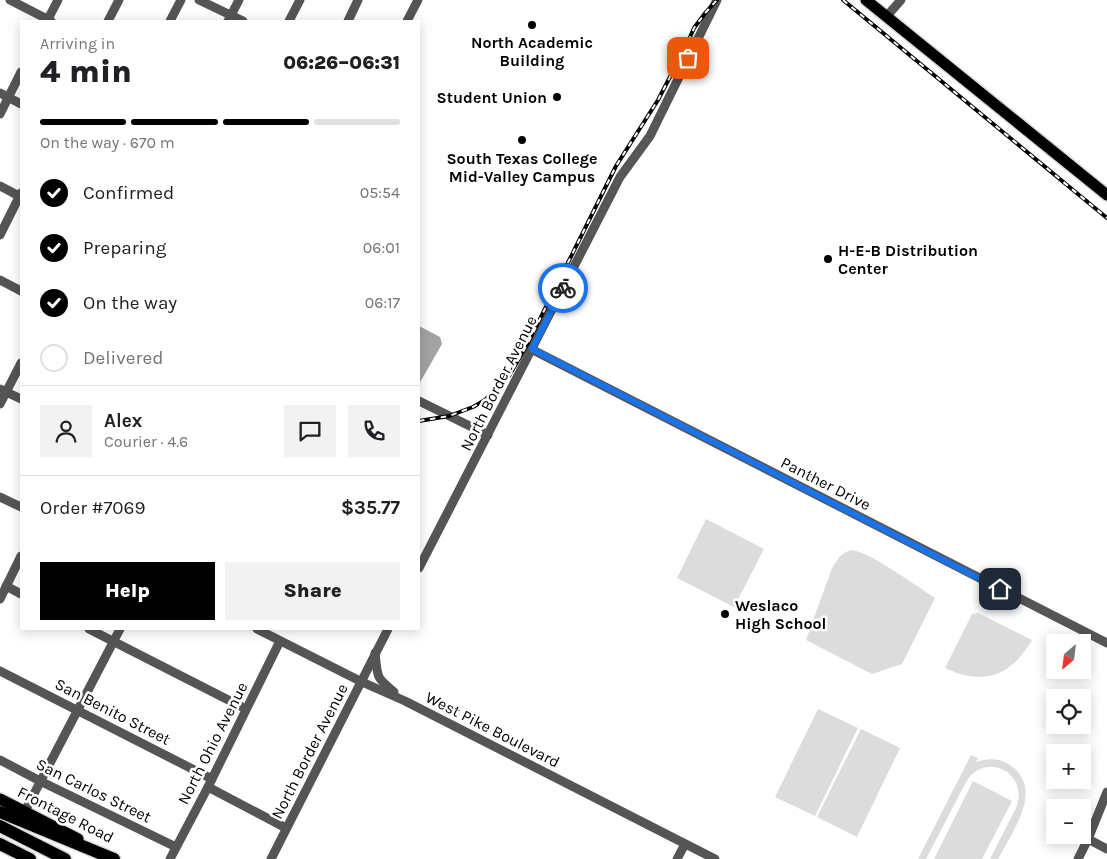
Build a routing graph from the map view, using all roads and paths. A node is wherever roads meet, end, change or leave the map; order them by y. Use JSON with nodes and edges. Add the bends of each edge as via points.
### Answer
{"nodes":[{"id":1,"x":10,"y":0,"type":"edge"},
{"id":2,"x":58,"y":0,"type":"edge"},
{"id":3,"x":119,"y":0,"type":"edge"},
{"id":4,"x":181,"y":0,"type":"edge"},
{"id":5,"x":199,"y":0,"type":"edge"},
{"id":6,"x":239,"y":0,"type":"edge"},
{"id":7,"x":300,"y":0,"type":"edge"},
{"id":8,"x":358,"y":0,"type":"edge"},
{"id":9,"x":418,"y":0,"type":"edge"},
{"id":10,"x":717,"y":0,"type":"edge"},
{"id":11,"x":866,"y":0,"type":"edge"},
{"id":12,"x":901,"y":0,"type":"edge"},
{"id":13,"x":886,"y":17,"type":"junction"},
{"id":14,"x":229,"y":18,"type":"edge"},
{"id":15,"x":47,"y":20,"type":"edge"},
{"id":16,"x":49,"y":20,"type":"edge"},
{"id":17,"x":109,"y":20,"type":"edge"},
{"id":18,"x":171,"y":20,"type":"edge"},
{"id":19,"x":290,"y":20,"type":"edge"},
{"id":20,"x":348,"y":20,"type":"edge"},
{"id":21,"x":408,"y":20,"type":"edge"},
{"id":22,"x":20,"y":73,"type":"edge"},
{"id":23,"x":4,"y":95,"type":"edge"},
{"id":24,"x":20,"y":103,"type":"edge"},
{"id":25,"x":0,"y":114,"type":"edge"},
{"id":26,"x":0,"y":186,"type":"edge"},
{"id":27,"x":1107,"y":195,"type":"edge"},
{"id":28,"x":20,"y":196,"type":"edge"},
{"id":29,"x":20,"y":198,"type":"edge"},
{"id":30,"x":0,"y":235,"type":"edge"},
{"id":31,"x":0,"y":280,"type":"edge"},
{"id":32,"x":20,"y":290,"type":"edge"},
{"id":33,"x":532,"y":349,"type":"junction"},
{"id":34,"x":20,"y":364,"type":"edge"},
{"id":35,"x":3,"y":390,"type":"edge"},
{"id":36,"x":20,"y":399,"type":"edge"},
{"id":37,"x":420,"y":401,"type":"edge"},
{"id":38,"x":0,"y":404,"type":"edge"},
{"id":39,"x":488,"y":435,"type":"junction"},
{"id":40,"x":0,"y":497,"type":"edge"},
{"id":41,"x":20,"y":507,"type":"edge"},
{"id":42,"x":20,"y":558,"type":"edge"},
{"id":43,"x":420,"y":566,"type":"edge"},
{"id":44,"x":6,"y":586,"type":"junction"},
{"id":45,"x":20,"y":593,"type":"edge"},
{"id":46,"x":0,"y":599,"type":"edge"},
{"id":47,"x":91,"y":630,"type":"edge"},
{"id":48,"x":120,"y":630,"type":"edge"},
{"id":49,"x":258,"y":630,"type":"edge"},
{"id":50,"x":387,"y":630,"type":"edge"},
{"id":51,"x":280,"y":641,"type":"junction"},
{"id":52,"x":114,"y":642,"type":"junction"},
{"id":53,"x":1107,"y":643,"type":"edge"},
{"id":54,"x":375,"y":653,"type":"junction"},
{"id":55,"x":0,"y":671,"type":"edge"},
{"id":56,"x":362,"y":682,"type":"junction"},
{"id":57,"x":405,"y":701,"type":"junction"},
{"id":58,"x":246,"y":709,"type":"junction"},
{"id":59,"x":79,"y":711,"type":"junction"},
{"id":60,"x":0,"y":760,"type":"edge"},
{"id":61,"x":42,"y":782,"type":"junction"},
{"id":62,"x":210,"y":783,"type":"junction"},
{"id":63,"x":1106,"y":795,"type":"edge"},
{"id":64,"x":0,"y":799,"type":"edge"},
{"id":65,"x":25,"y":811,"type":"junction"},
{"id":66,"x":0,"y":812,"type":"edge"},
{"id":67,"x":0,"y":826,"type":"edge"},
{"id":68,"x":286,"y":828,"type":"junction"},
{"id":69,"x":1091,"y":832,"type":"edge"},
{"id":70,"x":1091,"y":841,"type":"edge"},
{"id":71,"x":0,"y":844,"type":"edge"},
{"id":72,"x":685,"y":844,"type":"junction"},
{"id":73,"x":1086,"y":844,"type":"edge"},
{"id":74,"x":176,"y":847,"type":"junction"},
{"id":75,"x":1107,"y":849,"type":"edge"},
{"id":76,"x":30,"y":859,"type":"edge"},
{"id":77,"x":64,"y":859,"type":"edge"},
{"id":78,"x":116,"y":859,"type":"edge"},
{"id":79,"x":170,"y":859,"type":"edge"},
{"id":80,"x":270,"y":859,"type":"edge"},
{"id":81,"x":677,"y":859,"type":"edge"},
{"id":82,"x":715,"y":859,"type":"edge"},
{"id":83,"x":1078,"y":859,"type":"edge"}],
"edges":[{"from":1,"to":15,"type":"street"},
{"from":2,"to":16,"type":"street"},
{"from":3,"to":17,"type":"street"},
{"from":4,"to":18,"type":"street"},
{"from":5,"to":14,"type":"street"},
{"from":6,"to":14,"type":"street"},
{"from":7,"to":19,"type":"street"},
{"from":8,"to":20,"type":"street"},
{"from":9,"to":21,"type":"street"},
{"from":10,"to":33,"type":"street","name":"North Border Avenue","via":[[650,136],[620,177]]},
{"from":11,"to":13,"type":"main road"},
{"from":12,"to":13,"type":"street"},
{"from":13,"to":27,"type":"main road"},
{"from":22,"to":23,"type":"street"},
{"from":23,"to":24,"type":"street"},
{"from":23,"to":25,"type":"street"},
{"from":26,"to":28,"type":"street"},
{"from":29,"to":30,"type":"street"},
{"from":31,"to":32,"type":"street"},
{"from":33,"to":39,"type":"street","name":"North Border Avenue"},
{"from":33,"to":53,"type":"street","name":"Panther Drive"},
{"from":34,"to":35,"type":"street"},
{"from":35,"to":36,"type":"street"},
{"from":35,"to":38,"type":"street"},
{"from":37,"to":39,"type":"street"},
{"from":39,"to":43,"type":"street","name":"North Border Avenue"},
{"from":40,"to":41,"type":"street"},
{"from":42,"to":44,"type":"street"},
{"from":44,"to":45,"type":"street"},
{"from":44,"to":46,"type":"street"},
{"from":47,"to":52,"type":"street"},
{"from":48,"to":52,"type":"street"},
{"from":49,"to":51,"type":"street","name":"West Pike Boulevard"},
{"from":50,"to":54,"type":"street","name":"North Border Avenue"},
{"from":51,"to":56,"type":"street","name":"West Pike Boulevard"},
{"from":51,"to":58,"type":"street","name":"North Ohio Avenue"},
{"from":52,"to":58,"type":"street"},
{"from":52,"to":59,"type":"street"},
{"from":54,"to":56,"type":"street","name":"North Border Avenue"},
{"from":54,"to":57,"type":"street","via":[[379,678]]},
{"from":55,"to":59,"type":"street","name":"San Benito Street"},
{"from":56,"to":57,"type":"street","name":"West Pike Boulevard"},
{"from":56,"to":68,"type":"street","name":"North Border Avenue"},
{"from":57,"to":72,"type":"street","name":"West Pike Boulevard"},
{"from":58,"to":62,"type":"street","name":"North Ohio Avenue"},
{"from":59,"to":61,"type":"street"},
{"from":59,"to":62,"type":"street","name":"San Benito Street"},
{"from":60,"to":61,"type":"street","name":"San Carlos Street"},
{"from":61,"to":65,"type":"street"},
{"from":61,"to":74,"type":"street","name":"San Carlos Street"},
{"from":62,"to":68,"type":"street","name":"San Benito Street"},
{"from":62,"to":74,"type":"street","name":"North Ohio Avenue"},
{"from":63,"to":69,"type":"street"},
{"from":64,"to":65,"type":"main road","name":"Frontage Road"},
{"from":65,"to":78,"type":"main road","name":"Frontage Road"},
{"from":66,"to":78,"type":"highway"},
{"from":67,"to":77,"type":"highway"},
{"from":68,"to":80,"type":"street","name":"North Border Avenue"},
{"from":70,"to":75,"type":"street"},
{"from":71,"to":76,"type":"highway"},
{"from":72,"to":81,"type":"street"},
{"from":72,"to":82,"type":"street","name":"West Pike Boulevard"},
{"from":73,"to":83,"type":"street"},
{"from":74,"to":79,"type":"street","name":"North Ohio Avenue"}]}
